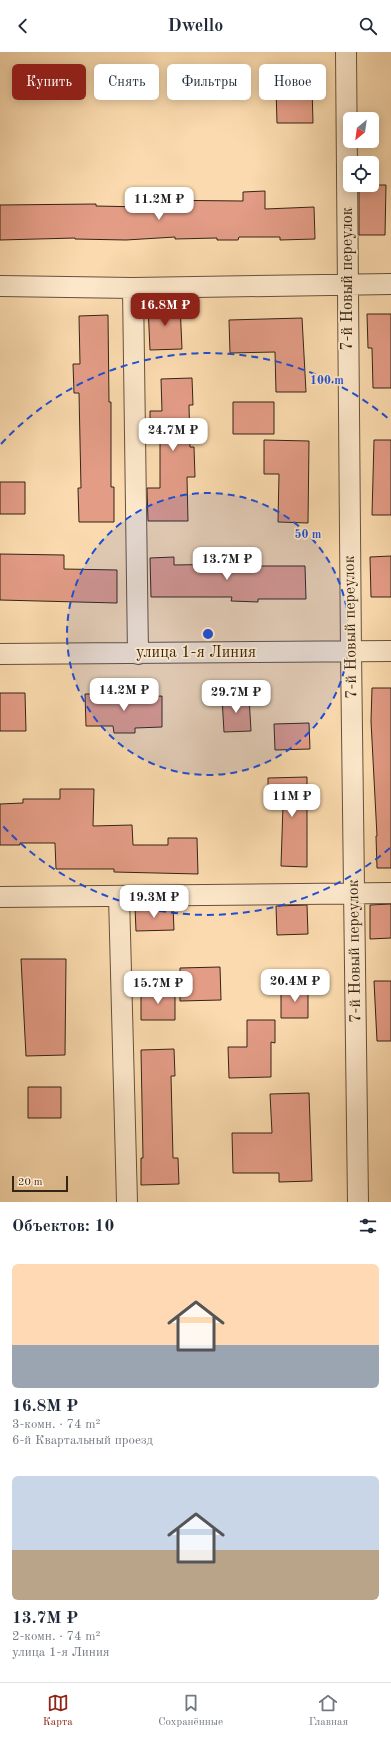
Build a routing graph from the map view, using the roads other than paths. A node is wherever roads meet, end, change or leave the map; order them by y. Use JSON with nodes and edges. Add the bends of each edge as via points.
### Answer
{"nodes":[{"id":1,"x":346,"y":52,"type":"edge"},
{"id":2,"x":348,"y":284,"type":"junction"},
{"id":3,"x":391,"y":284,"type":"edge"},
{"id":4,"x":0,"y":286,"type":"edge"},
{"id":5,"x":133,"y":288,"type":"junction"},
{"id":6,"x":391,"y":651,"type":"edge"},
{"id":7,"x":351,"y":652,"type":"junction"},
{"id":8,"x":0,"y":654,"type":"edge"},
{"id":9,"x":138,"y":654,"type":"junction"},
{"id":10,"x":354,"y":893,"type":"junction"},
{"id":11,"x":391,"y":893,"type":"edge"},
{"id":12,"x":119,"y":896,"type":"junction"},
{"id":13,"x":0,"y":897,"type":"edge"},
{"id":14,"x":127,"y":1202,"type":"edge"},
{"id":15,"x":358,"y":1202,"type":"edge"}],
"edges":[{"from":1,"to":2,"type":"street","name":"7-й Новый переулок"},
{"from":2,"to":3,"type":"street"},
{"from":2,"to":5,"type":"street"},
{"from":2,"to":7,"type":"street","name":"7-й Новый переулок"},
{"from":4,"to":5,"type":"street"},
{"from":5,"to":9,"type":"street"},
{"from":6,"to":7,"type":"street","name":"улица 1-я Линия"},
{"from":7,"to":9,"type":"street","name":"улица 1-я Линия"},
{"from":7,"to":10,"type":"street","name":"7-й Новый переулок"},
{"from":8,"to":9,"type":"street","name":"улица 1-я Линия"},
{"from":10,"to":11,"type":"street"},
{"from":10,"to":12,"type":"street"},
{"from":10,"to":15,"type":"street","name":"7-й Новый переулок"},
{"from":12,"to":13,"type":"street"},
{"from":12,"to":14,"type":"street"}]}
